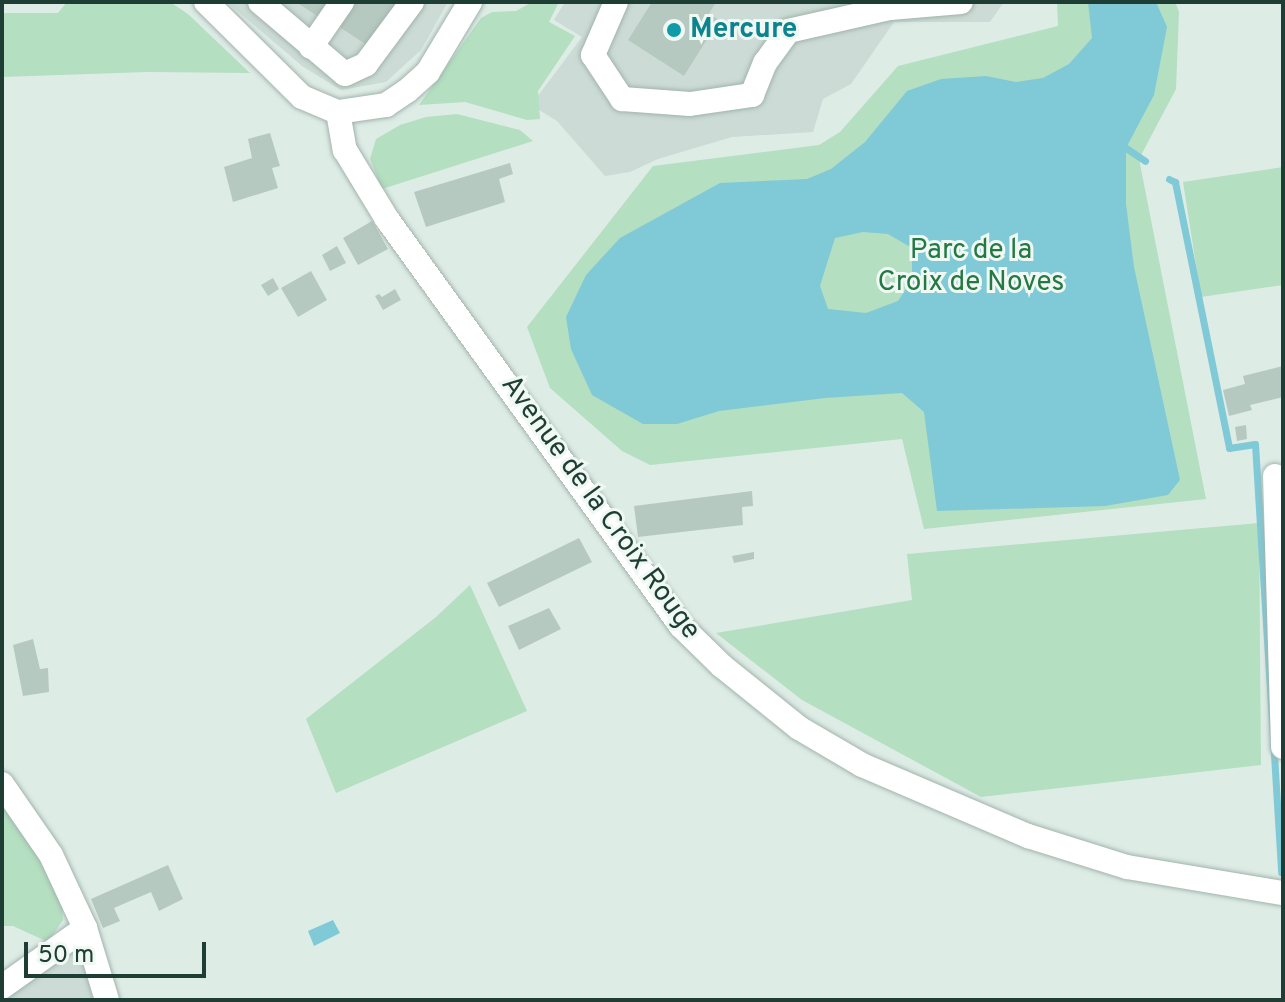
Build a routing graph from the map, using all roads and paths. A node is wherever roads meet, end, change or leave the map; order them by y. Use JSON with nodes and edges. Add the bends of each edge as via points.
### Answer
{"nodes":[{"id":1,"x":206,"y":2,"type":"edge"},
{"id":2,"x":342,"y":2,"type":"edge"},
{"id":3,"x":412,"y":2,"type":"edge"},
{"id":4,"x":470,"y":2,"type":"edge"},
{"id":5,"x":616,"y":2,"type":"edge"},
{"id":6,"x":961,"y":2,"type":"edge"},
{"id":7,"x":264,"y":3,"type":"edge"},
{"id":8,"x":311,"y":47,"type":"junction"},
{"id":9,"x":338,"y":112,"type":"junction"},
{"id":10,"x":1275,"y":476,"type":"dead end"},
{"id":11,"x":1282,"y":629,"type":"edge"},
{"id":12,"x":1283,"y":747,"type":"edge"},
{"id":13,"x":2,"y":784,"type":"edge"},
{"id":14,"x":1283,"y":893,"type":"edge"},
{"id":15,"x":85,"y":928,"type":"junction"},
{"id":16,"x":2,"y":987,"type":"edge"},
{"id":17,"x":107,"y":1000,"type":"edge"}],
"edges":[{"from":1,"to":9,"type":"street","via":[[302,97]]},
{"from":2,"to":8,"type":"street"},
{"from":3,"to":8,"type":"street","via":[[366,64],[345,74]]},
{"from":4,"to":9,"type":"street","via":[[428,72],[407,91],[386,105]]},
{"from":5,"to":6,"type":"street","via":[[593,55],[622,99],[690,104],[752,95],[765,63],[788,31],[890,8]]},
{"from":7,"to":8,"type":"street"},
{"from":9,"to":14,"type":"street","name":"Avenue de la Croix Rouge","via":[[345,150],[387,219],[681,626],[722,666],[799,728],[862,765],[1028,836],[1127,867]]},
{"from":10,"to":11,"type":"street"},
{"from":11,"to":12,"type":"street"},
{"from":13,"to":15,"type":"street","via":[[51,855]]},
{"from":15,"to":16,"type":"street"},
{"from":15,"to":17,"type":"street"}]}
